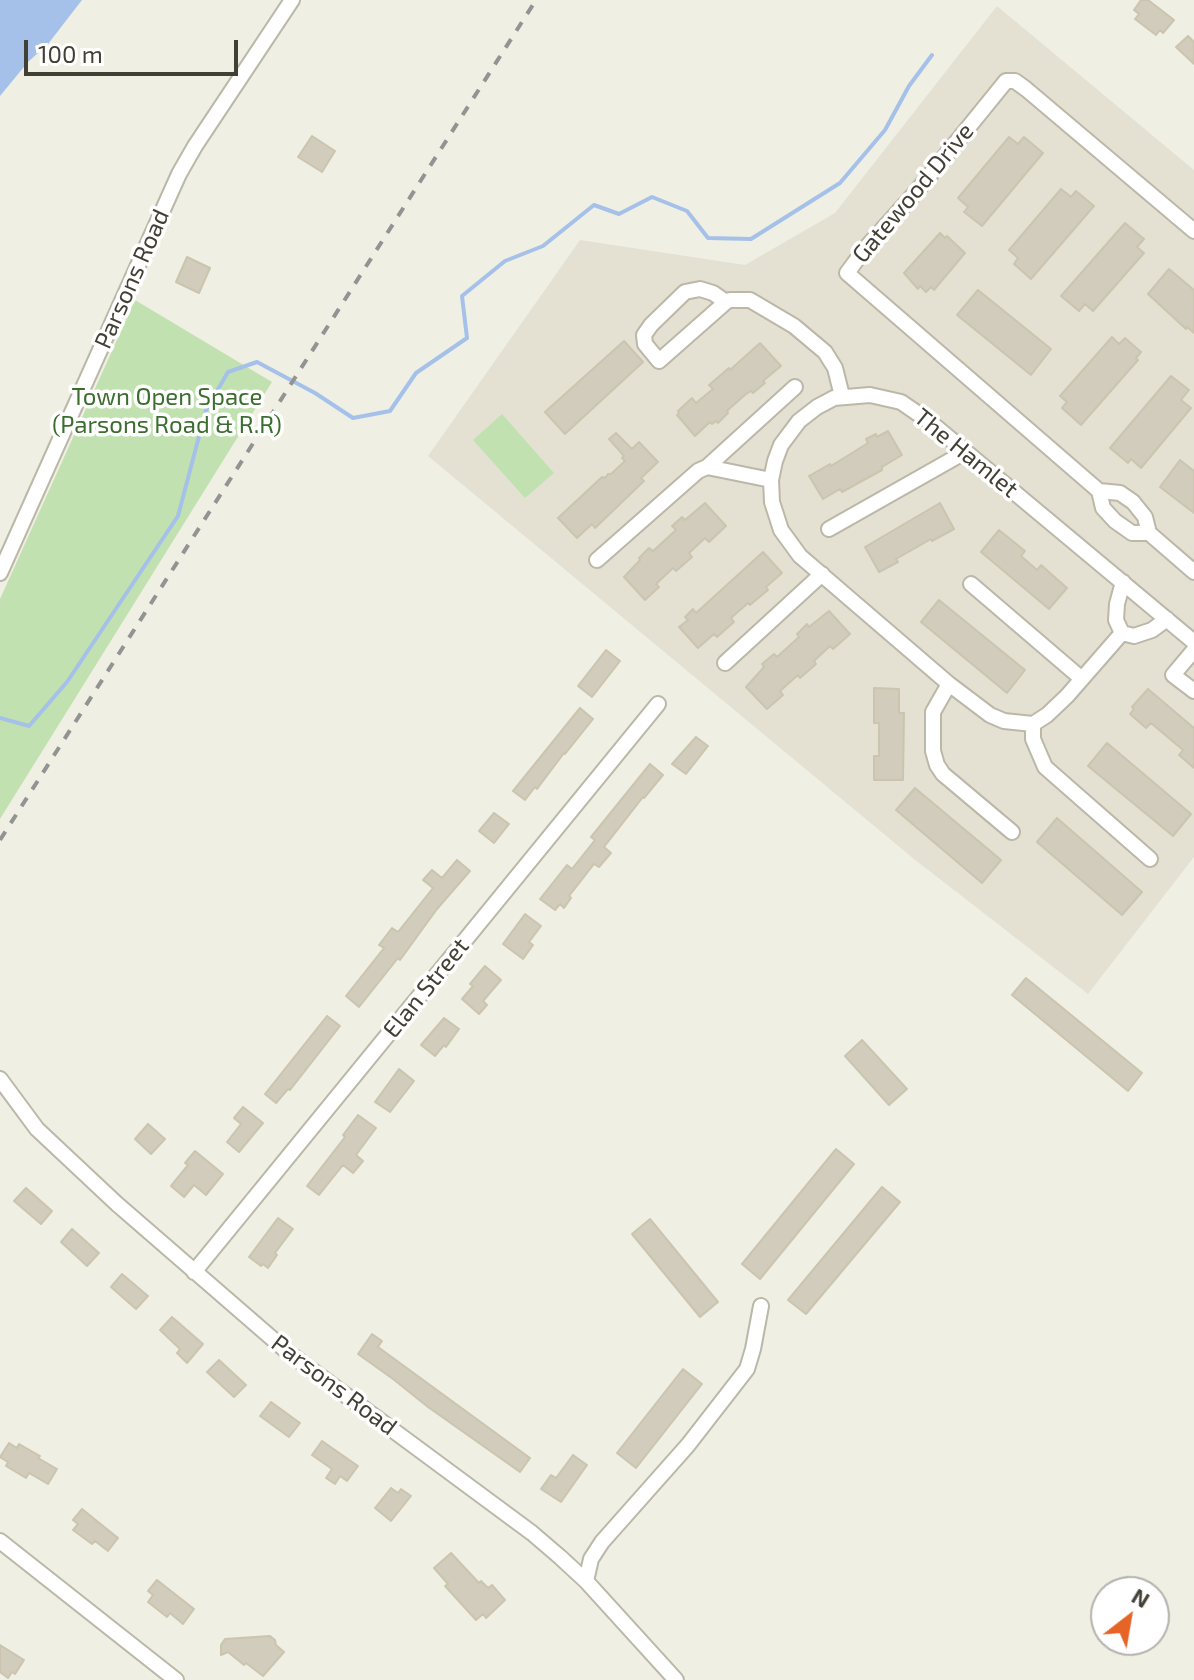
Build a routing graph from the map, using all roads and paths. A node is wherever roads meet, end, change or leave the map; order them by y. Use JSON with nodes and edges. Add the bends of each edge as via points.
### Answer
{"nodes":[{"id":1,"x":292,"y":0,"type":"edge"},
{"id":2,"x":1194,"y":231,"type":"edge"},
{"id":3,"x":726,"y":302,"type":"junction"},
{"id":4,"x":795,"y":387,"type":"dead end"},
{"id":5,"x":842,"y":396,"type":"junction"},
{"id":6,"x":965,"y":452,"type":"junction"},
{"id":7,"x":707,"y":467,"type":"junction"},
{"id":8,"x":771,"y":480,"type":"junction"},
{"id":9,"x":1099,"y":491,"type":"junction"},
{"id":10,"x":829,"y":529,"type":"dead end"},
{"id":11,"x":1149,"y":533,"type":"junction"},
{"id":12,"x":597,"y":560,"type":"dead end"},
{"id":13,"x":1194,"y":572,"type":"edge"},
{"id":14,"x":0,"y":573,"type":"edge"},
{"id":15,"x":822,"y":574,"type":"junction"},
{"id":16,"x":1123,"y":582,"type":"junction"},
{"id":17,"x":971,"y":584,"type":"dead end"},
{"id":18,"x":1167,"y":619,"type":"junction"},
{"id":19,"x":1122,"y":633,"type":"junction"},
{"id":20,"x":1194,"y":642,"type":"edge"},
{"id":21,"x":1194,"y":650,"type":"edge"},
{"id":22,"x":725,"y":663,"type":"dead end"},
{"id":23,"x":1082,"y":679,"type":"junction"},
{"id":24,"x":949,"y":684,"type":"junction"},
{"id":25,"x":1194,"y":691,"type":"edge"},
{"id":26,"x":658,"y":704,"type":"dead end"},
{"id":27,"x":1033,"y":724,"type":"junction"},
{"id":28,"x":1012,"y":832,"type":"dead end"},
{"id":29,"x":1150,"y":859,"type":"dead end"},
{"id":30,"x":0,"y":1079,"type":"edge"},
{"id":31,"x":194,"y":1272,"type":"junction"},
{"id":32,"x":761,"y":1306,"type":"dead end"},
{"id":33,"x":0,"y":1541,"type":"edge"},
{"id":34,"x":586,"y":1581,"type":"junction"},
{"id":35,"x":176,"y":1680,"type":"edge"},
{"id":36,"x":676,"y":1680,"type":"edge"}],
"edges":[{"from":1,"to":14,"type":"street","name":"Parsons Road","via":[[179,174]]},
{"from":2,"to":9,"type":"street","name":"Gatewood Drive","via":[[1026,89],[1006,81],[847,273]]},
{"from":3,"to":3,"type":"street","via":[[700,289],[685,292],[651,325],[645,344],[659,361]]},
{"from":3,"to":5,"type":"street","via":[[750,300],[794,326],[825,352]]},
{"from":4,"to":7,"type":"street"},
{"from":5,"to":6,"type":"street","name":"The Hamlet","via":[[901,402]]},
{"from":5,"to":8,"type":"street","via":[[817,407],[787,435]]},
{"from":6,"to":10,"type":"street"},
{"from":6,"to":16,"type":"street","name":"The Hamlet"},
{"from":7,"to":8,"type":"street"},
{"from":7,"to":12,"type":"street"},
{"from":8,"to":15,"type":"street","via":[[781,530]]},
{"from":9,"to":11,"type":"street","name":"Gatewood Drive","via":[[1120,493],[1133,502]]},
{"from":9,"to":11,"type":"street","name":"Gatewood Drive","via":[[1103,508],[1115,521],[1132,533]]},
{"from":11,"to":13,"type":"street","name":"Gatewood Drive"},
{"from":15,"to":22,"type":"street"},
{"from":15,"to":24,"type":"street"},
{"from":16,"to":18,"type":"street","name":"The Hamlet"},
{"from":16,"to":19,"type":"street","via":[[1116,620]]},
{"from":17,"to":23,"type":"street"},
{"from":18,"to":19,"type":"street","via":[[1134,636]]},
{"from":18,"to":20,"type":"street","name":"The Hamlet"},
{"from":19,"to":23,"type":"street"},
{"from":21,"to":25,"type":"street","via":[[1173,675]]},
{"from":23,"to":27,"type":"street"},
{"from":24,"to":27,"type":"street","via":[[990,715]]},
{"from":24,"to":28,"type":"street","via":[[933,712],[937,765]]},
{"from":26,"to":31,"type":"street","name":"Elan Street"},
{"from":27,"to":29,"type":"street","via":[[1033,739],[1045,767]]},
{"from":30,"to":31,"type":"street","name":"Parsons Road","via":[[55,1148]]},
{"from":31,"to":34,"type":"street","name":"Parsons Road","via":[[290,1354],[532,1533]]},
{"from":32,"to":34,"type":"street","via":[[747,1369],[602,1542]]},
{"from":33,"to":35,"type":"street"},
{"from":34,"to":36,"type":"street","name":"Parsons Road"}]}
